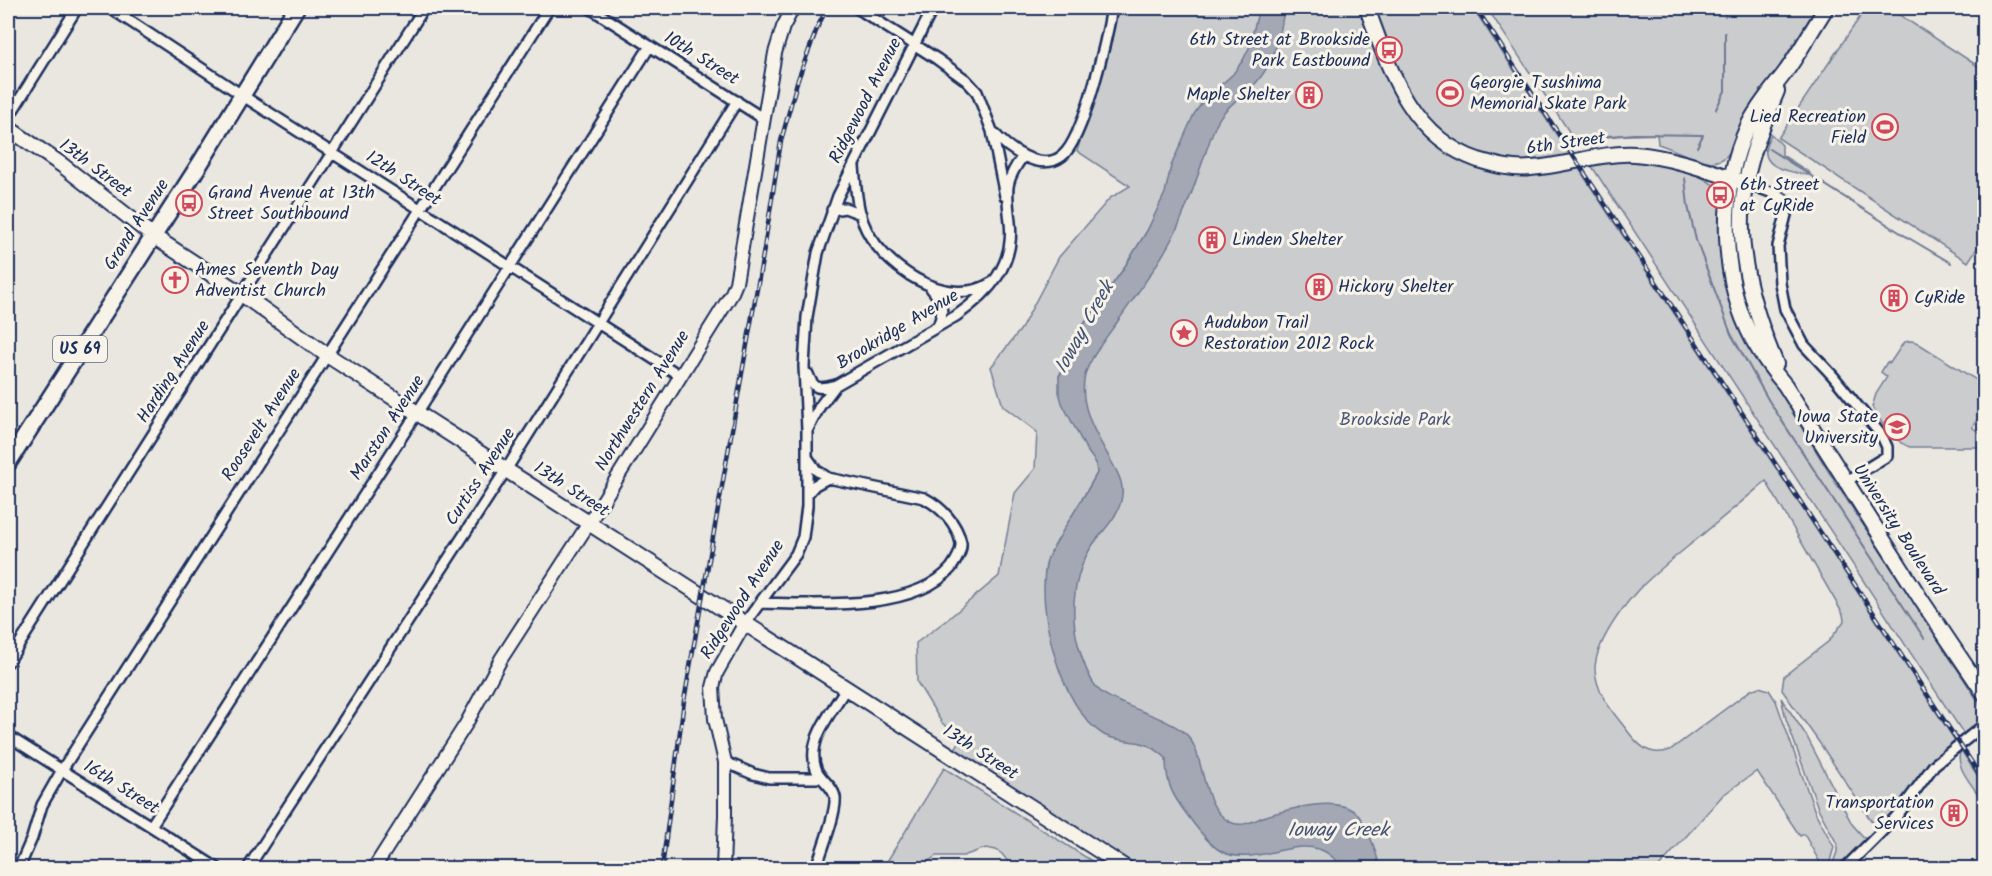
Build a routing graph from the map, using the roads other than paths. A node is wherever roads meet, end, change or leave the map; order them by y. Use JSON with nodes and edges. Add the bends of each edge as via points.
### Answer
{"nodes":[{"id":1,"x":77,"y":8,"type":"edge"},
{"id":2,"x":110,"y":8,"type":"edge"},
{"id":3,"x":296,"y":8,"type":"edge"},
{"id":4,"x":424,"y":8,"type":"edge"},
{"id":5,"x":549,"y":8,"type":"edge"},
{"id":6,"x":590,"y":8,"type":"edge"},
{"id":7,"x":793,"y":8,"type":"edge"},
{"id":8,"x":857,"y":8,"type":"edge"},
{"id":9,"x":933,"y":8,"type":"edge"},
{"id":10,"x":1112,"y":8,"type":"edge"},
{"id":11,"x":1367,"y":8,"type":"edge"},
{"id":12,"x":1826,"y":8,"type":"edge"},
{"id":13,"x":915,"y":44,"type":"junction"},
{"id":14,"x":650,"y":46,"type":"junction"},
{"id":15,"x":1787,"y":70,"type":"junction"},
{"id":16,"x":242,"y":95,"type":"junction"},
{"id":17,"x":737,"y":101,"type":"junction"},
{"id":18,"x":8,"y":118,"type":"edge"},
{"id":19,"x":764,"y":118,"type":"junction"},
{"id":20,"x":8,"y":128,"type":"edge"},
{"id":21,"x":992,"y":131,"type":"junction"},
{"id":22,"x":332,"y":153,"type":"junction"},
{"id":23,"x":1023,"y":156,"type":"junction"},
{"id":24,"x":854,"y":166,"type":"junction"},
{"id":25,"x":1693,"y":166,"type":"junction"},
{"id":26,"x":1732,"y":178,"type":"junction"},
{"id":27,"x":1745,"y":183,"type":"junction"},
{"id":28,"x":1729,"y":202,"type":"junction"},
{"id":29,"x":1007,"y":204,"type":"junction"},
{"id":30,"x":420,"y":209,"type":"junction"},
{"id":31,"x":832,"y":210,"type":"junction"},
{"id":32,"x":861,"y":214,"type":"junction"},
{"id":33,"x":153,"y":236,"type":"junction"},
{"id":34,"x":509,"y":266,"type":"junction"},
{"id":35,"x":996,"y":280,"type":"junction"},
{"id":36,"x":929,"y":286,"type":"junction"},
{"id":37,"x":243,"y":295,"type":"junction"},
{"id":38,"x":597,"y":323,"type":"junction"},
{"id":39,"x":938,"y":327,"type":"junction"},
{"id":40,"x":327,"y":355,"type":"junction"},
{"id":41,"x":804,"y":366,"type":"junction"},
{"id":42,"x":679,"y":375,"type":"junction"},
{"id":43,"x":836,"y":385,"type":"junction"},
{"id":44,"x":1785,"y":385,"type":"junction"},
{"id":45,"x":417,"y":413,"type":"junction"},
{"id":46,"x":807,"y":430,"type":"junction"},
{"id":47,"x":807,"y":457,"type":"junction"},
{"id":48,"x":8,"y":463,"type":"edge"},
{"id":49,"x":506,"y":470,"type":"junction"},
{"id":50,"x":828,"y":477,"type":"junction"},
{"id":51,"x":1845,"y":482,"type":"junction"},
{"id":52,"x":807,"y":494,"type":"junction"},
{"id":53,"x":589,"y":523,"type":"junction"},
{"id":54,"x":761,"y":603,"type":"junction"},
{"id":55,"x":745,"y":623,"type":"junction"},
{"id":56,"x":8,"y":662,"type":"edge"},
{"id":57,"x":846,"y":688,"type":"junction"},
{"id":58,"x":1984,"y":693,"type":"edge"},
{"id":59,"x":1984,"y":725,"type":"edge"},
{"id":60,"x":8,"y":736,"type":"edge"},
{"id":61,"x":725,"y":762,"type":"junction"},
{"id":62,"x":62,"y":770,"type":"junction"},
{"id":63,"x":821,"y":778,"type":"junction"},
{"id":64,"x":151,"y":826,"type":"junction"},
{"id":65,"x":19,"y":868,"type":"edge"},
{"id":66,"x":217,"y":868,"type":"edge"},
{"id":67,"x":248,"y":868,"type":"edge"},
{"id":68,"x":374,"y":868,"type":"edge"},
{"id":69,"x":723,"y":868,"type":"edge"},
{"id":70,"x":816,"y":868,"type":"edge"},
{"id":71,"x":1126,"y":868,"type":"edge"},
{"id":72,"x":1845,"y":868,"type":"edge"}],
"edges":[{"from":1,"to":18,"type":"street"},
{"from":2,"to":16,"type":"street","name":"12th Street"},
{"from":3,"to":16,"type":"main road","name":"Grand Avenue"},
{"from":4,"to":22,"type":"street","name":"Harding Avenue"},
{"from":5,"to":30,"type":"street","name":"Roosevelt Avenue"},
{"from":6,"to":14,"type":"street","name":"10th Street"},
{"from":7,"to":19,"type":"street","name":"Northwestern Avenue","via":[[776,53]]},
{"from":8,"to":13,"type":"street"},
{"from":9,"to":13,"type":"street","name":"Ridgewood Avenue"},
{"from":10,"to":23,"type":"street","via":[[1101,61],[1071,146],[1055,160]]},
{"from":11,"to":25,"type":"main road","name":"6th Street","via":[[1396,83],[1413,112],[1440,139],[1469,156],[1500,166],[1530,169],[1634,154]]},
{"from":12,"to":15,"type":"main road","name":"University Boulevard"},
{"from":13,"to":21,"type":"street","via":[[977,92]]},
{"from":13,"to":24,"type":"street","name":"Ridgewood Avenue"},
{"from":14,"to":17,"type":"street","name":"10th Street"},
{"from":14,"to":34,"type":"street","name":"Marston Avenue"},
{"from":15,"to":26,"type":"main road","name":"University Boulevard","via":[[1748,126]]},
{"from":15,"to":27,"type":"main road","name":"University Boulevard","via":[[1760,133]]},
{"from":16,"to":22,"type":"street","name":"12th Street"},
{"from":16,"to":33,"type":"main road","name":"Grand Avenue"},
{"from":17,"to":19,"type":"street","name":"10th Street"},
{"from":17,"to":38,"type":"street","name":"Curtiss Avenue"},
{"from":19,"to":42,"type":"street","name":"Northwestern Avenue","via":[[736,283]]},
{"from":20,"to":33,"type":"main road","name":"13th Street"},
{"from":21,"to":23,"type":"street"},
{"from":21,"to":29,"type":"street"},
{"from":22,"to":30,"type":"street","name":"12th Street"},
{"from":22,"to":37,"type":"street","name":"Harding Avenue"},
{"from":23,"to":29,"type":"street","name":"Brookridge Avenue","via":[[1008,183]]},
{"from":24,"to":31,"type":"street","name":"Ridgewood Avenue"},
{"from":24,"to":32,"type":"street"},
{"from":25,"to":26,"type":"main road","name":"6th Street"},
{"from":25,"to":28,"type":"main road","via":[[1718,184]]},
{"from":26,"to":27,"type":"main road","name":"6th Street"},
{"from":26,"to":28,"type":"main road","name":"University Boulevard"},
{"from":27,"to":44,"type":"main road","name":"University Boulevard","via":[[1742,230],[1746,268],[1758,318]]},
{"from":27,"to":51,"type":"street","via":[[1785,200],[1787,211],[1778,246],[1785,309],[1804,345],[1882,436],[1887,447],[1887,456]]},
{"from":28,"to":44,"type":"main road","name":"University Boulevard","via":[[1729,253],[1738,299],[1753,340]]},
{"from":29,"to":35,"type":"street","name":"Brookridge Avenue","via":[[1010,243]]},
{"from":30,"to":34,"type":"street","name":"12th Street"},
{"from":30,"to":40,"type":"street","name":"Roosevelt Avenue"},
{"from":31,"to":32,"type":"street","via":[[851,208]]},
{"from":31,"to":41,"type":"street","name":"Ridgewood Avenue","via":[[811,284]]},
{"from":32,"to":36,"type":"street","via":[[863,223],[890,259]]},
{"from":33,"to":37,"type":"main road","name":"13th Street"},
{"from":33,"to":48,"type":"main road","name":"Grand Avenue","number":"US 69"},
{"from":34,"to":38,"type":"street","name":"12th Street"},
{"from":34,"to":45,"type":"street","name":"Marston Avenue"},
{"from":35,"to":36,"type":"street","via":[[969,292],[952,293]]},
{"from":35,"to":39,"type":"street","name":"Brookridge Avenue","via":[[974,304]]},
{"from":36,"to":39,"type":"street","via":[[943,308]]},
{"from":37,"to":40,"type":"main road","name":"13th Street"},
{"from":37,"to":56,"type":"street","name":"Harding Avenue"},
{"from":38,"to":42,"type":"street","name":"12th Street"},
{"from":38,"to":49,"type":"street","name":"Curtiss Avenue"},
{"from":39,"to":43,"type":"street","name":"Brookridge Avenue"},
{"from":40,"to":45,"type":"main road","name":"13th Street"},
{"from":40,"to":62,"type":"street","name":"Roosevelt Avenue"},
{"from":41,"to":43,"type":"street","name":"Brookridge Avenue","via":[[816,387]]},
{"from":41,"to":46,"type":"street","name":"Ridgewood Avenue"},
{"from":42,"to":53,"type":"street","name":"Northwestern Avenue"},
{"from":43,"to":46,"type":"street","name":"Brookridge Avenue"},
{"from":44,"to":51,"type":"main road","name":"University Boulevard"},
{"from":45,"to":49,"type":"main road","name":"13th Street"},
{"from":45,"to":64,"type":"street","name":"Marston Avenue"},
{"from":46,"to":47,"type":"street","name":"Ridgewood Avenue"},
{"from":47,"to":50,"type":"street","via":[[816,470]]},
{"from":47,"to":52,"type":"street","name":"Ridgewood Avenue"},
{"from":49,"to":53,"type":"main road","name":"13th Street"},
{"from":49,"to":67,"type":"street","name":"Curtiss Avenue"},
{"from":50,"to":52,"type":"street"},
{"from":50,"to":54,"type":"street","via":[[914,495],[938,505],[960,538],[962,547],[955,563],[941,578],[893,598],[870,602]]},
{"from":51,"to":58,"type":"main road","name":"University Boulevard"},
{"from":52,"to":54,"type":"street","name":"Ridgewood Avenue","via":[[800,546]]},
{"from":53,"to":55,"type":"main road","name":"13th Street"},
{"from":53,"to":68,"type":"street","name":"Northwestern Avenue","via":[[501,658],[466,724]]},
{"from":54,"to":55,"type":"street","name":"Ridgewood Avenue"},
{"from":55,"to":57,"type":"main road","name":"13th Street"},
{"from":55,"to":61,"type":"street","name":"Ridgewood Avenue","via":[[717,672],[713,687],[715,719]]},
{"from":57,"to":63,"type":"street","via":[[812,752]]},
{"from":57,"to":71,"type":"main road","name":"13th Street"},
{"from":59,"to":72,"type":"street","via":[[1934,765],[1896,817]]},
{"from":60,"to":62,"type":"street","name":"16th Street"},
{"from":61,"to":63,"type":"street","via":[[769,778]]},
{"from":61,"to":69,"type":"street","name":"Ridgewood Avenue"},
{"from":62,"to":64,"type":"street","name":"16th Street"},
{"from":62,"to":65,"type":"street","name":"Roosevelt Avenue","via":[[42,806]]},
{"from":63,"to":70,"type":"street","via":[[835,797]]},
{"from":64,"to":66,"type":"street","name":"16th Street"}]}
